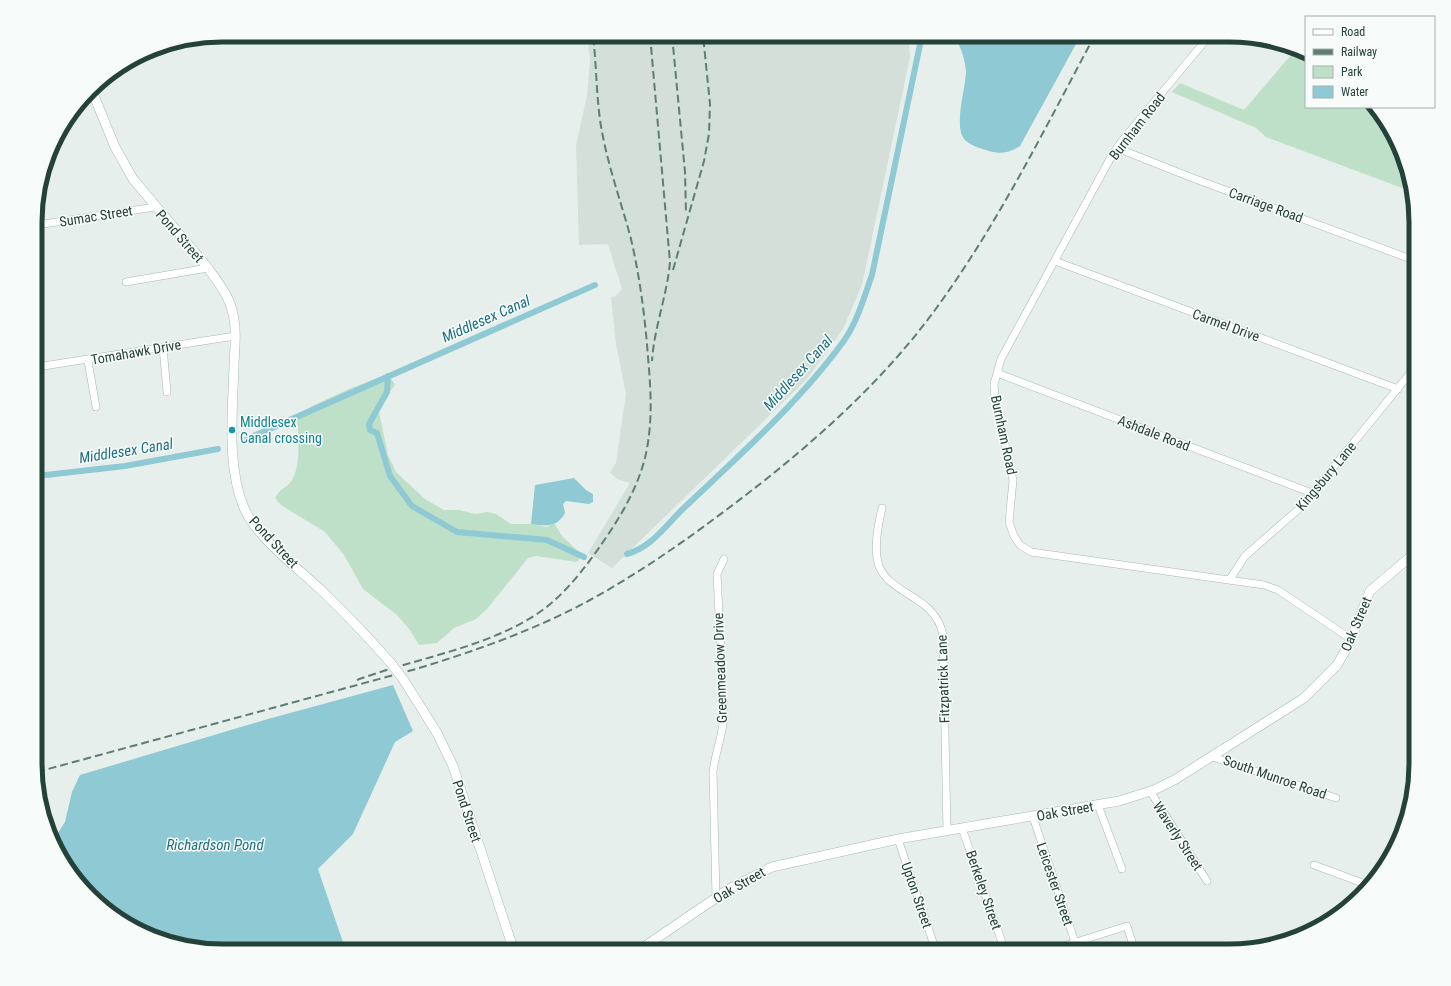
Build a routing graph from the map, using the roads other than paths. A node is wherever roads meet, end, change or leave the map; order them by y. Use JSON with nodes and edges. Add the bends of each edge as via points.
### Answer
{"nodes":[{"id":1,"x":1204,"y":42,"type":"edge"},
{"id":2,"x":94,"y":96,"type":"edge"},
{"id":3,"x":1117,"y":148,"type":"junction"},
{"id":4,"x":155,"y":207,"type":"junction"},
{"id":5,"x":42,"y":224,"type":"edge"},
{"id":6,"x":1409,"y":258,"type":"edge"},
{"id":7,"x":1055,"y":261,"type":"junction"},
{"id":8,"x":208,"y":268,"type":"junction"},
{"id":9,"x":126,"y":282,"type":"dead end"},
{"id":10,"x":235,"y":336,"type":"junction"},
{"id":11,"x":163,"y":347,"type":"junction"},
{"id":12,"x":88,"y":360,"type":"junction"},
{"id":13,"x":42,"y":366,"type":"edge"},
{"id":14,"x":997,"y":374,"type":"junction"},
{"id":15,"x":1409,"y":375,"type":"edge"},
{"id":16,"x":1398,"y":389,"type":"junction"},
{"id":17,"x":167,"y":392,"type":"dead end"},
{"id":18,"x":96,"y":407,"type":"dead end"},
{"id":19,"x":1312,"y":493,"type":"junction"},
{"id":20,"x":882,"y":508,"type":"dead end"},
{"id":21,"x":1409,"y":558,"type":"edge"},
{"id":22,"x":724,"y":559,"type":"dead end"},
{"id":23,"x":1230,"y":579,"type":"junction"},
{"id":24,"x":1351,"y":639,"type":"junction"},
{"id":25,"x":1213,"y":757,"type":"junction"},
{"id":26,"x":1150,"y":791,"type":"junction"},
{"id":27,"x":1336,"y":798,"type":"dead end"},
{"id":28,"x":1098,"y":805,"type":"junction"},
{"id":29,"x":1033,"y":817,"type":"junction"},
{"id":30,"x":962,"y":828,"type":"junction"},
{"id":31,"x":947,"y":831,"type":"junction"},
{"id":32,"x":898,"y":839,"type":"junction"},
{"id":33,"x":1314,"y":865,"type":"dead end"},
{"id":34,"x":1122,"y":869,"type":"dead end"},
{"id":35,"x":1207,"y":881,"type":"dead end"},
{"id":36,"x":1364,"y":883,"type":"edge"},
{"id":37,"x":716,"y":898,"type":"junction"},
{"id":38,"x":1075,"y":942,"type":"junction"},
{"id":39,"x":512,"y":944,"type":"edge"},
{"id":40,"x":655,"y":944,"type":"edge"},
{"id":41,"x":934,"y":944,"type":"edge"},
{"id":42,"x":1003,"y":944,"type":"edge"},
{"id":43,"x":1069,"y":944,"type":"edge"},
{"id":44,"x":1133,"y":944,"type":"edge"}],
"edges":[{"from":1,"to":3,"type":"street","name":"Burnham Road"},
{"from":2,"to":4,"type":"street","name":"Pond Street","via":[[118,153],[133,179]]},
{"from":3,"to":6,"type":"street","name":"Carriage Road"},
{"from":3,"to":7,"type":"street","name":"Burnham Road"},
{"from":4,"to":5,"type":"street","name":"Sumac Street"},
{"from":4,"to":8,"type":"street","name":"Pond Street"},
{"from":7,"to":14,"type":"street","name":"Burnham Road","via":[[1001,359]]},
{"from":7,"to":16,"type":"street","name":"Carmel Drive"},
{"from":8,"to":9,"type":"street"},
{"from":8,"to":10,"type":"street","name":"Pond Street","via":[[232,309]]},
{"from":10,"to":11,"type":"street","name":"Tomahawk Drive"},
{"from":10,"to":39,"type":"street","name":"Pond Street","bridge":true,"via":[[232,439],[237,480],[245,510],[254,525],[281,554],[339,607],[390,662],[430,721],[453,766]]},
{"from":11,"to":12,"type":"street","name":"Tomahawk Drive"},
{"from":11,"to":17,"type":"street"},
{"from":12,"to":13,"type":"street","name":"Tomahawk Drive"},
{"from":12,"to":18,"type":"street"},
{"from":14,"to":19,"type":"street","name":"Ashdale Road"},
{"from":14,"to":23,"type":"street","name":"Burnham Road","via":[[994,384],[995,399],[1013,480],[1009,522],[1020,545],[1031,552],[1054,556]]},
{"from":15,"to":16,"type":"street","name":"Kingsbury Lane"},
{"from":16,"to":19,"type":"street","name":"Kingsbury Lane"},
{"from":19,"to":23,"type":"street","name":"Kingsbury Lane","via":[[1287,521],[1245,556]]},
{"from":20,"to":31,"type":"street","name":"Fitzpatrick Lane","via":[[877,544],[879,566],[885,576],[931,610],[938,618],[942,630]]},
{"from":21,"to":24,"type":"street","name":"Oak Street","via":[[1370,591]]},
{"from":22,"to":37,"type":"street","name":"Greenmeadow Drive","via":[[717,574],[724,726],[715,755],[713,772]]},
{"from":23,"to":24,"type":"street","name":"Burnham Road","via":[[1278,590]]},
{"from":24,"to":25,"type":"street","name":"Oak Street","via":[[1337,665],[1304,698]]},
{"from":25,"to":26,"type":"street","name":"Oak Street"},
{"from":25,"to":27,"type":"street","name":"South Munroe Road"},
{"from":26,"to":28,"type":"street","name":"Oak Street"},
{"from":26,"to":35,"type":"street","name":"Waverly Street"},
{"from":28,"to":29,"type":"street","name":"Oak Street"},
{"from":28,"to":34,"type":"street"},
{"from":29,"to":30,"type":"street","name":"Oak Street"},
{"from":29,"to":38,"type":"street","name":"Leicester Street"},
{"from":30,"to":31,"type":"street","name":"Oak Street"},
{"from":30,"to":42,"type":"street","name":"Berkeley Street"},
{"from":31,"to":32,"type":"street","name":"Oak Street"},
{"from":32,"to":37,"type":"street","name":"Oak Street","via":[[772,867],[753,875]]},
{"from":32,"to":41,"type":"street","name":"Upton Street"},
{"from":33,"to":36,"type":"street"},
{"from":37,"to":40,"type":"street","name":"Oak Street"},
{"from":38,"to":43,"type":"street"},
{"from":38,"to":44,"type":"street","via":[[1127,926]]}]}
